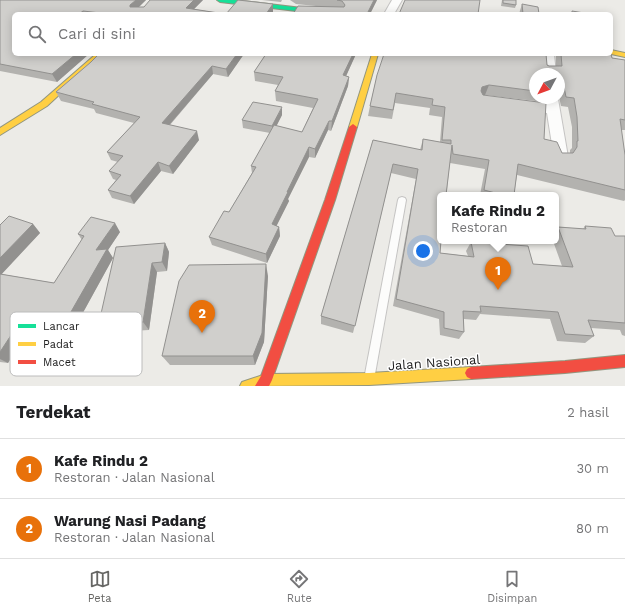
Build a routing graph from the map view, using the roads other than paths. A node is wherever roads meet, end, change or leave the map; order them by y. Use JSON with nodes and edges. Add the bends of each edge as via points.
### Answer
{"nodes":[{"id":1,"x":220,"y":0,"type":"edge"},
{"id":2,"x":397,"y":0,"type":"edge"},
{"id":3,"x":241,"y":1,"type":"edge"},
{"id":4,"x":321,"y":12,"type":"edge"},
{"id":5,"x":390,"y":12,"type":"edge"},
{"id":6,"x":613,"y":52,"type":"edge"},
{"id":7,"x":625,"y":54,"type":"edge"},
{"id":8,"x":98,"y":56,"type":"edge"},
{"id":9,"x":374,"y":56,"type":"edge"},
{"id":10,"x":548,"y":56,"type":"edge"},
{"id":11,"x":549,"y":68,"type":"edge"},
{"id":12,"x":515,"y":104,"type":"edge"},
{"id":13,"x":529,"y":104,"type":"edge"},
{"id":14,"x":552,"y":104,"type":"edge"},
{"id":15,"x":0,"y":132,"type":"edge"},
{"id":16,"x":560,"y":157,"type":"edge"},
{"id":17,"x":402,"y":200,"type":"dead end"},
{"id":18,"x":625,"y":361,"type":"edge"},
{"id":19,"x":369,"y":379,"type":"junction"},
{"id":20,"x":263,"y":383,"type":"edge"},
{"id":21,"x":246,"y":386,"type":"edge"}],
"edges":[{"from":1,"to":3,"type":"main road"},
{"from":2,"to":5,"type":"street"},
{"from":3,"to":4,"type":"main road"},
{"from":6,"to":7,"type":"main road"},
{"from":8,"to":15,"type":"main road","via":[[44,104]]},
{"from":9,"to":20,"type":"main road","via":[[330,200]]},
{"from":10,"to":11,"type":"street"},
{"from":12,"to":13,"type":"street"},
{"from":14,"to":16,"type":"street"},
{"from":17,"to":19,"type":"lane"},
{"from":18,"to":19,"type":"main road","name":"Jalan Nasional"},
{"from":19,"to":20,"type":"main road","name":"Jalan Nasional"},
{"from":20,"to":21,"type":"main road","name":"Jalan Nasional"}]}
